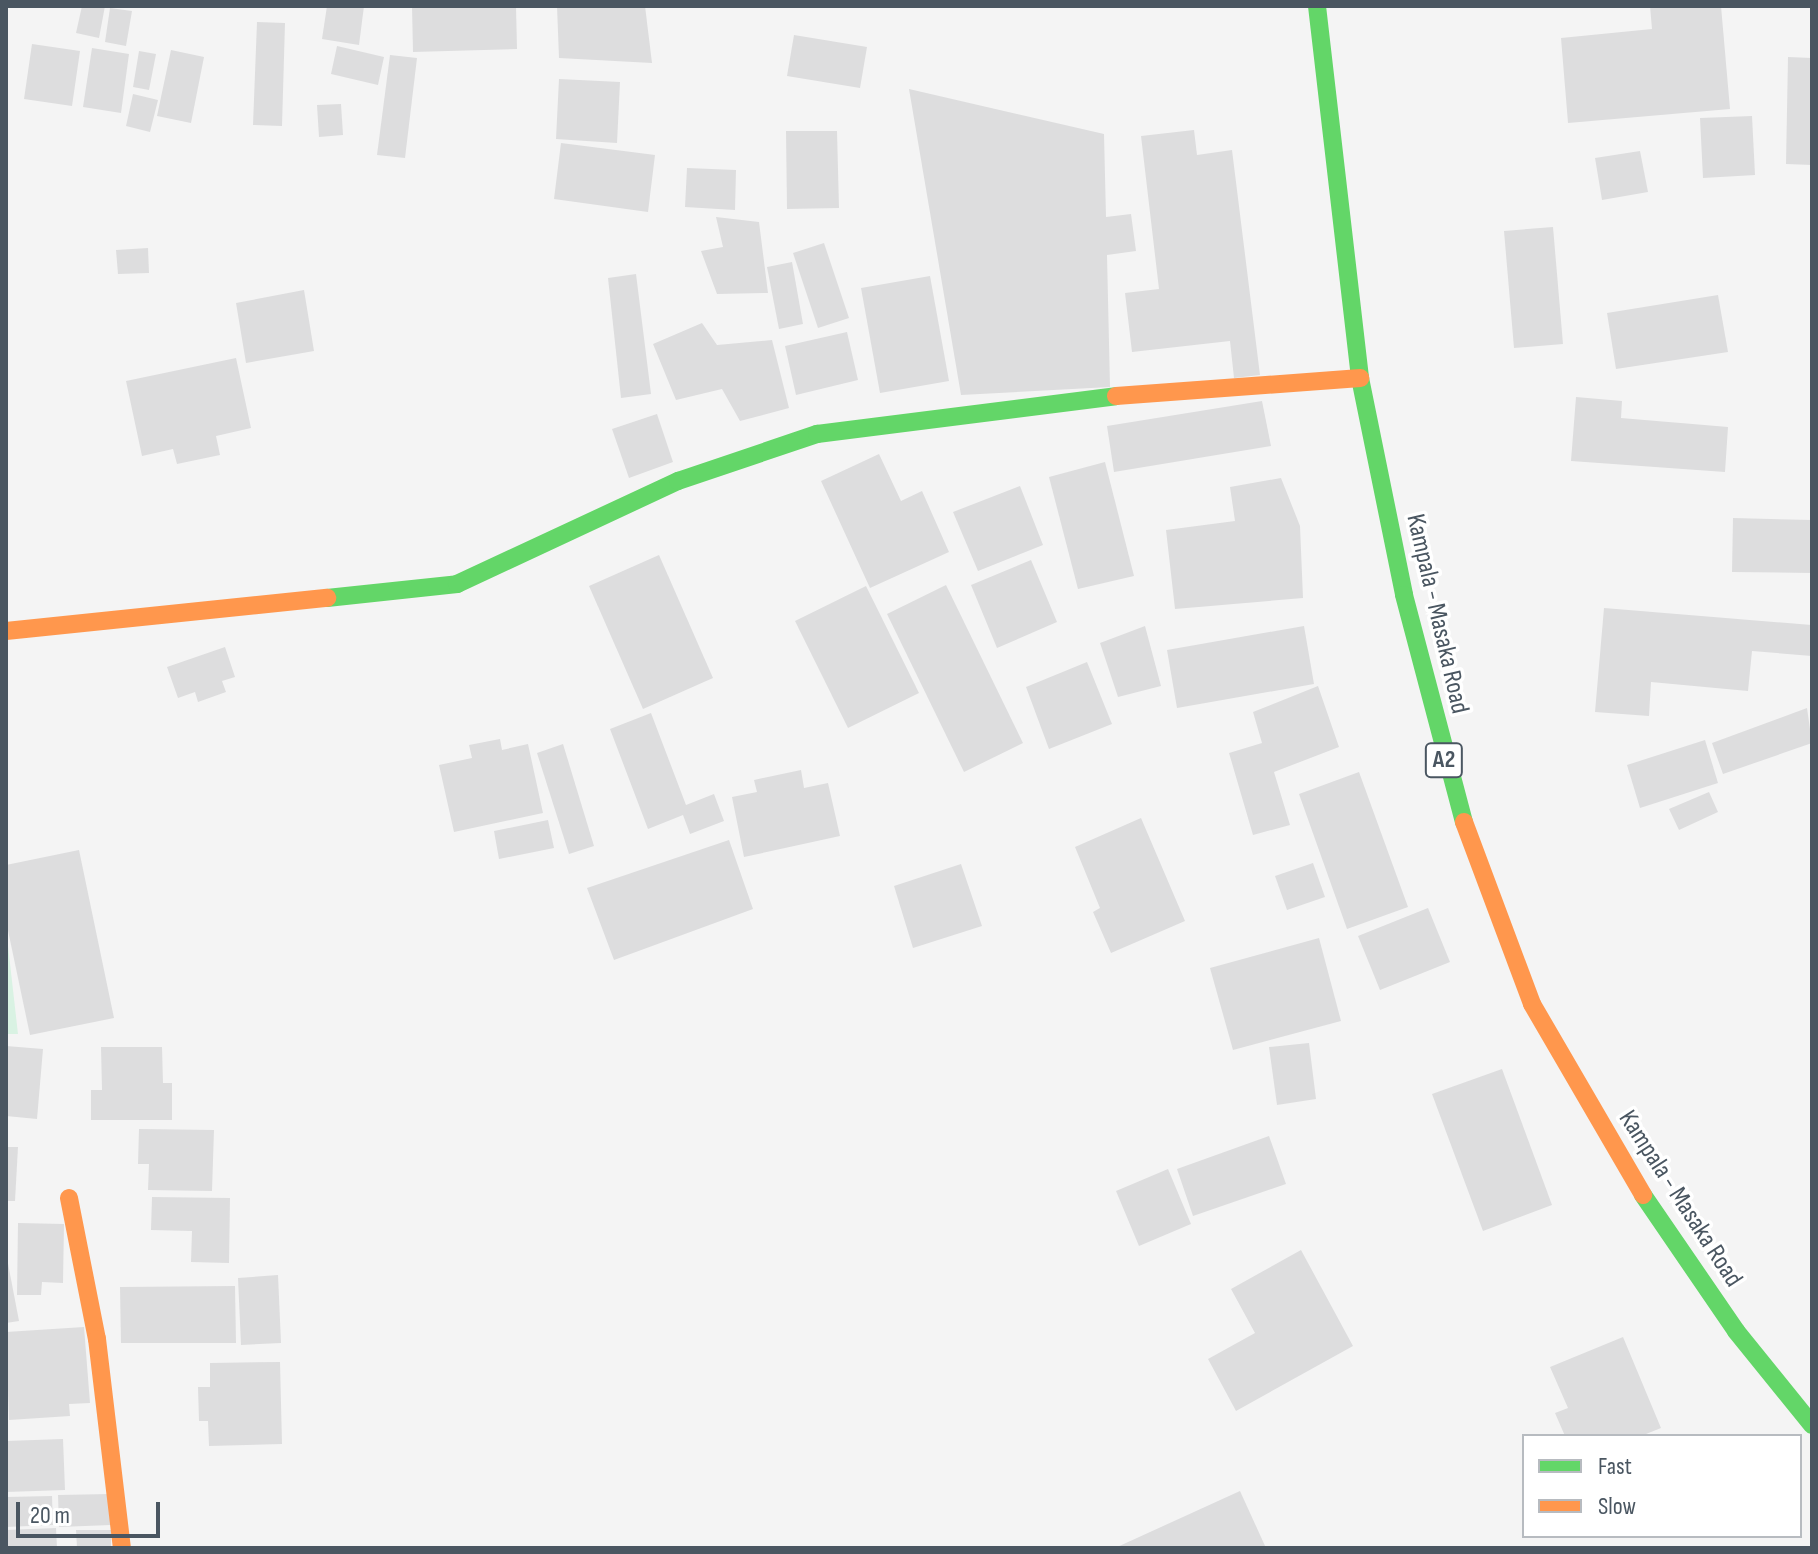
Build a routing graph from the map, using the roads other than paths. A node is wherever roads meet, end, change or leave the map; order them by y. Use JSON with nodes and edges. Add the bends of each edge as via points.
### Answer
{"nodes":[{"id":1,"x":1317,"y":6,"type":"edge"},
{"id":2,"x":1360,"y":378,"type":"junction"},
{"id":3,"x":6,"y":631,"type":"edge"},
{"id":4,"x":69,"y":1198,"type":"dead end"},
{"id":5,"x":1812,"y":1425,"type":"edge"},
{"id":6,"x":122,"y":1548,"type":"edge"}],
"edges":[{"from":1,"to":2,"type":"street","name":"Kampala - Masaka Road","number":"A2"},
{"from":2,"to":3,"type":"street","via":[[1114,396],[817,434],[678,481],[457,584]]},
{"from":2,"to":5,"type":"street","name":"Kampala - Masaka Road","number":"A2","via":[[1404,595],[1452,791],[1532,1004],[1627,1171],[1736,1331]]},
{"from":4,"to":6,"type":"street","via":[[97,1339]]}]}
